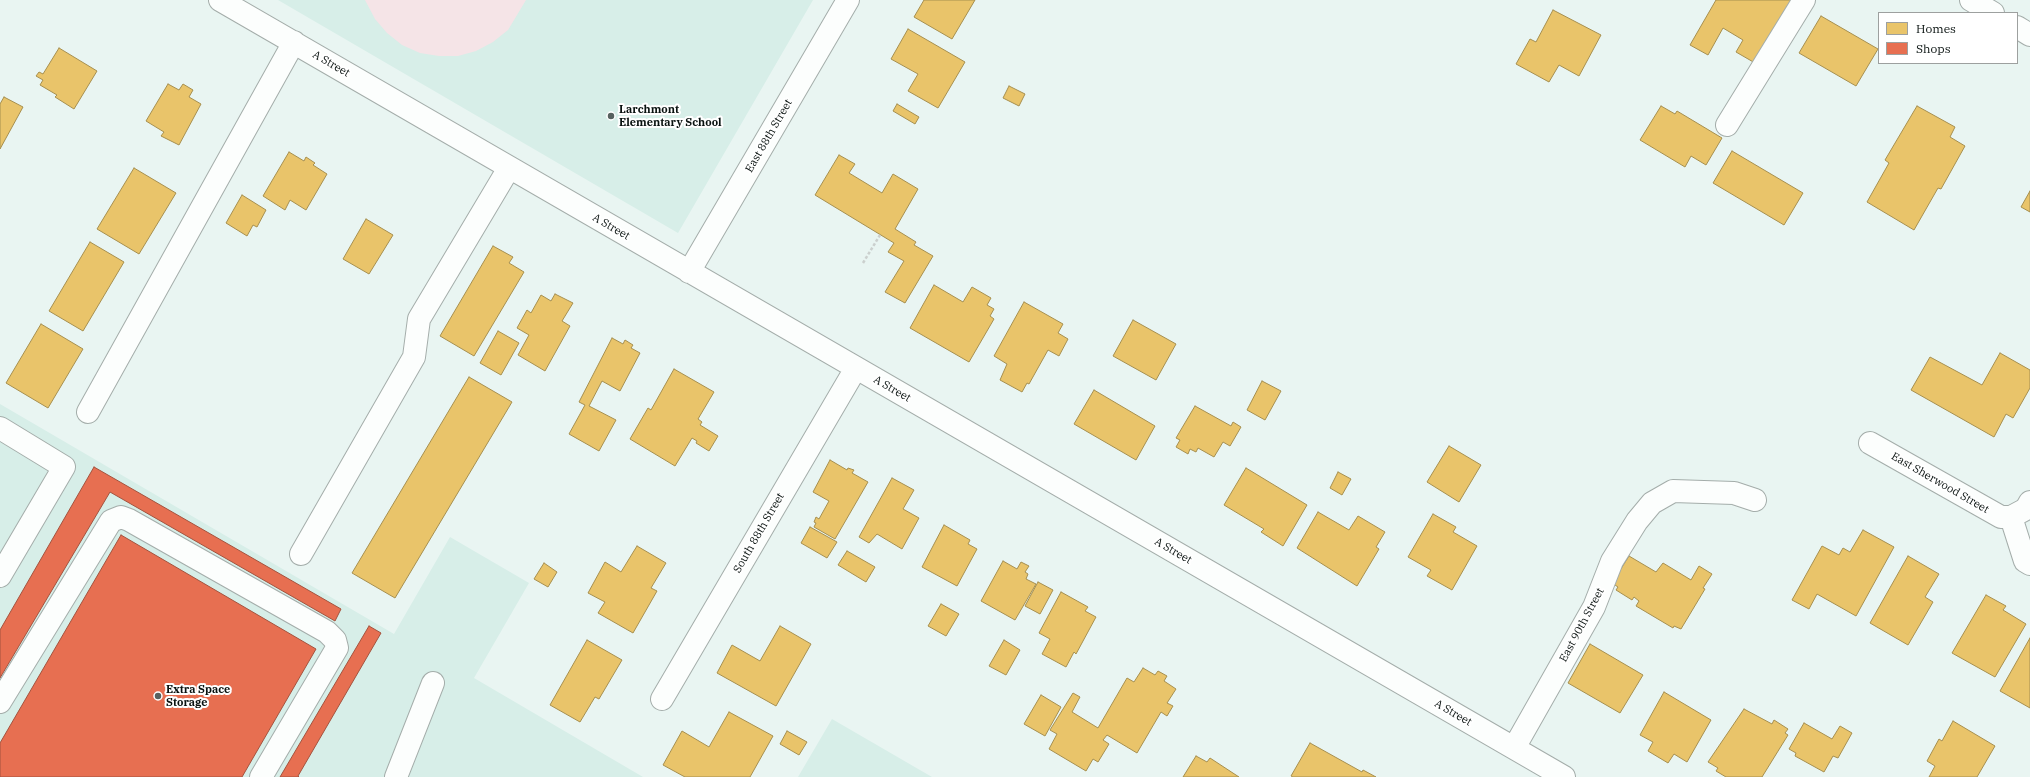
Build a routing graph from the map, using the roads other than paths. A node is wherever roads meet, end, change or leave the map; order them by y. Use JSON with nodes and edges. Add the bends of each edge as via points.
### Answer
{"nodes":[{"id":1,"x":220,"y":0,"type":"edge"},
{"id":2,"x":848,"y":0,"type":"edge"},
{"id":3,"x":1804,"y":0,"type":"edge"},
{"id":4,"x":1971,"y":0,"type":"edge"},
{"id":5,"x":1991,"y":12,"type":"edge"},
{"id":6,"x":2018,"y":28,"type":"edge"},
{"id":7,"x":2030,"y":35,"type":"edge"},
{"id":8,"x":294,"y":42,"type":"junction"},
{"id":9,"x":1727,"y":125,"type":"dead end"},
{"id":10,"x":509,"y":168,"type":"junction"},
{"id":11,"x":689,"y":272,"type":"junction"},
{"id":12,"x":856,"y":368,"type":"junction"},
{"id":13,"x":88,"y":412,"type":"dead end"},
{"id":14,"x":0,"y":428,"type":"edge"},
{"id":15,"x":1870,"y":443,"type":"dead end"},
{"id":16,"x":1755,"y":500,"type":"dead end"},
{"id":17,"x":2030,"y":502,"type":"edge"},
{"id":18,"x":2011,"y":517,"type":"junction"},
{"id":19,"x":301,"y":554,"type":"dead end"},
{"id":20,"x":2030,"y":564,"type":"edge"},
{"id":21,"x":0,"y":576,"type":"edge"},
{"id":22,"x":433,"y":683,"type":"dead end"},
{"id":23,"x":662,"y":699,"type":"dead end"},
{"id":24,"x":0,"y":702,"type":"edge"},
{"id":25,"x":1514,"y":748,"type":"junction"},
{"id":26,"x":260,"y":777,"type":"edge"},
{"id":27,"x":396,"y":777,"type":"edge"},
{"id":28,"x":1564,"y":777,"type":"edge"}],
"edges":[{"from":1,"to":8,"type":"street","name":"A Street"},
{"from":2,"to":11,"type":"street","name":"East 88th Street"},
{"from":3,"to":9,"type":"street"},
{"from":4,"to":5,"type":"street"},
{"from":6,"to":7,"type":"street"},
{"from":8,"to":10,"type":"street","name":"A Street"},
{"from":8,"to":13,"type":"street"},
{"from":10,"to":11,"type":"street","name":"A Street"},
{"from":10,"to":19,"type":"street","via":[[419,319],[414,356]]},
{"from":11,"to":12,"type":"street","name":"A Street"},
{"from":12,"to":23,"type":"street","name":"South 88th Street"},
{"from":12,"to":25,"type":"street","name":"A Street"},
{"from":14,"to":21,"type":"street","via":[[64,467]]},
{"from":15,"to":18,"type":"street","name":"East Sherwood Street","via":[[2001,517]]},
{"from":16,"to":25,"type":"street","name":"East 90th Street","via":[[1734,493],[1673,491],[1652,503],[1637,521],[1612,561],[1594,607]]},
{"from":17,"to":18,"type":"street","via":[[2026,509]]},
{"from":18,"to":20,"type":"street","via":[[2025,561]]},
{"from":22,"to":27,"type":"street"},
{"from":24,"to":26,"type":"street","via":[[111,520],[121,517],[327,632],[335,640],[337,648]]},
{"from":25,"to":28,"type":"street","name":"A Street"}]}
